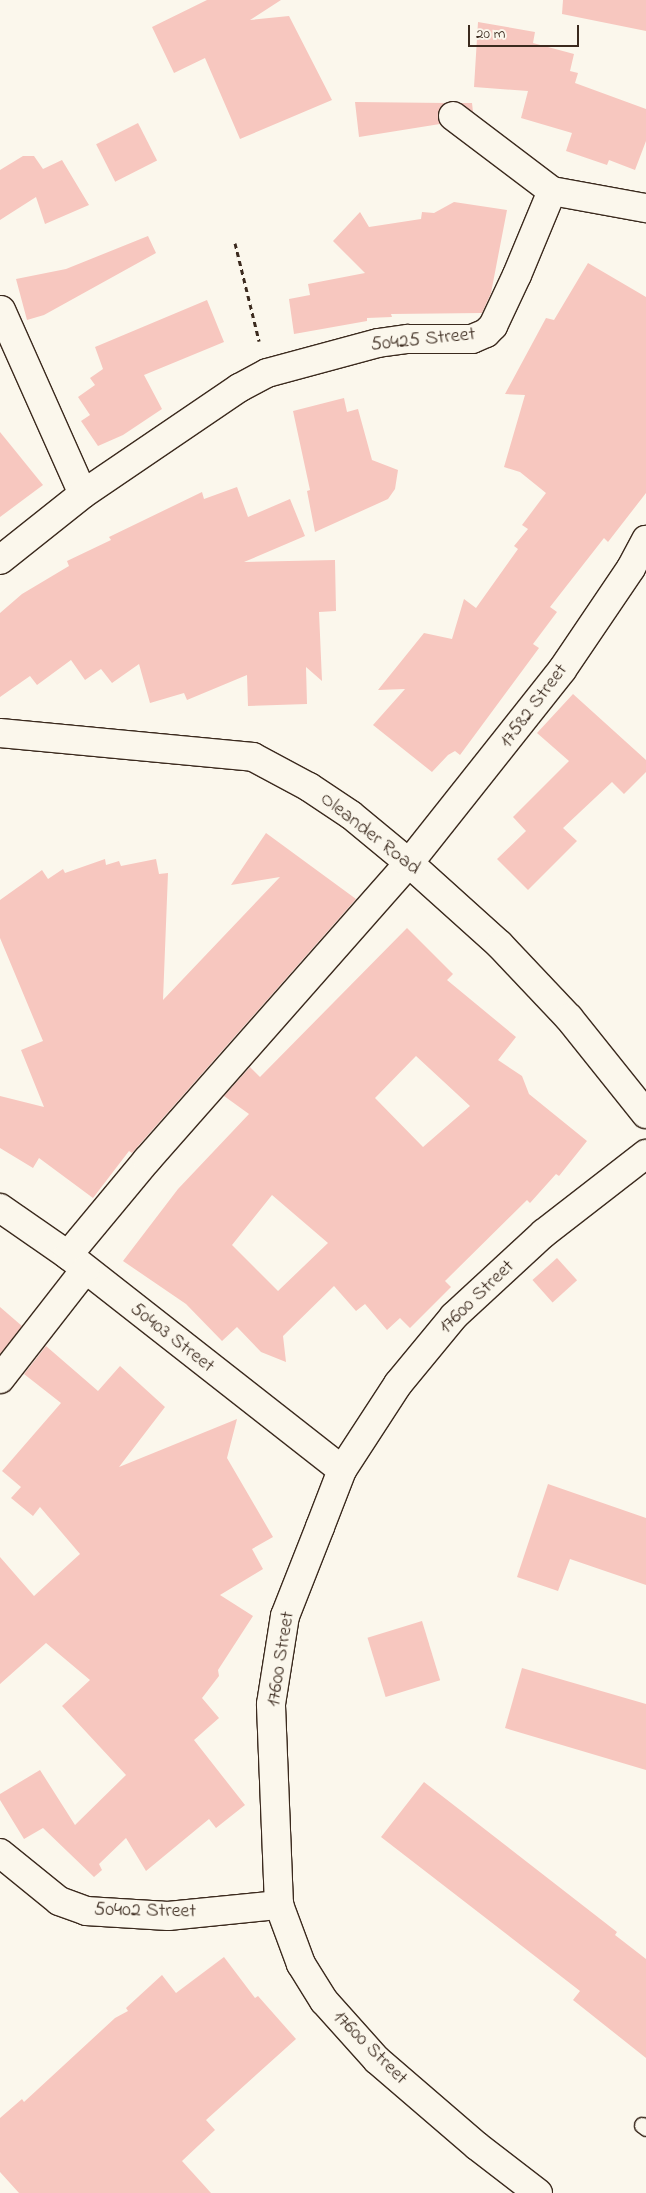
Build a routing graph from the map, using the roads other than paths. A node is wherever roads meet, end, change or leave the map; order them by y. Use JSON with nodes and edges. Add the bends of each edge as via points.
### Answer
{"nodes":[{"id":1,"x":453,"y":116,"type":"dead end"},
{"id":2,"x":552,"y":192,"type":"junction"},
{"id":3,"x":646,"y":208,"type":"edge"},
{"id":4,"x":1,"y":310,"type":"edge"},
{"id":5,"x":83,"y":494,"type":"junction"},
{"id":6,"x":646,"y":540,"type":"edge"},
{"id":7,"x":0,"y":560,"type":"edge"},
{"id":8,"x":0,"y":733,"type":"edge"},
{"id":9,"x":409,"y":863,"type":"junction"},
{"id":10,"x":646,"y":1114,"type":"edge"},
{"id":11,"x":646,"y":1154,"type":"edge"},
{"id":12,"x":0,"y":1208,"type":"edge"},
{"id":13,"x":76,"y":1262,"type":"junction"},
{"id":14,"x":0,"y":1378,"type":"edge"},
{"id":15,"x":342,"y":1470,"type":"junction"},
{"id":16,"x":0,"y":1853,"type":"edge"},
{"id":17,"x":279,"y":1905,"type":"junction"},
{"id":18,"x":538,"y":2193,"type":"edge"}],
"edges":[{"from":1,"to":2,"type":"street"},
{"from":2,"to":3,"type":"street"},
{"from":2,"to":5,"type":"street","name":"50425 Street","via":[[517,276],[493,326],[486,333],[472,339],[408,339],[378,343],[267,373],[239,388]]},
{"from":4,"to":5,"type":"street"},
{"from":5,"to":7,"type":"street","name":"50425 Street"},
{"from":6,"to":9,"type":"street","name":"17582 Street","via":[[562,670]]},
{"from":8,"to":9,"type":"street","name":"Oleander Road","via":[[253,757],[309,787],[351,815]]},
{"from":9,"to":10,"type":"street","name":"Oleander Road","via":[[500,945],[570,1018]]},
{"from":9,"to":13,"type":"street","name":"17582 Street","via":[[147,1160]]},
{"from":11,"to":15,"type":"street","name":"17600 Street","via":[[544,1234],[454,1316],[398,1384]]},
{"from":12,"to":13,"type":"street","name":"50403 Street"},
{"from":13,"to":14,"type":"street","name":"17582 Street"},
{"from":13,"to":15,"type":"street","name":"50403 Street"},
{"from":15,"to":17,"type":"street","name":"17600 Street","via":[[285,1616],[271,1704]]},
{"from":16,"to":17,"type":"street","name":"50402 Street","via":[[60,1901],[86,1911],[168,1916]]},
{"from":17,"to":18,"type":"street","name":"17600 Street","via":[[301,1964],[324,2001],[377,2060],[476,2146]]}]}
